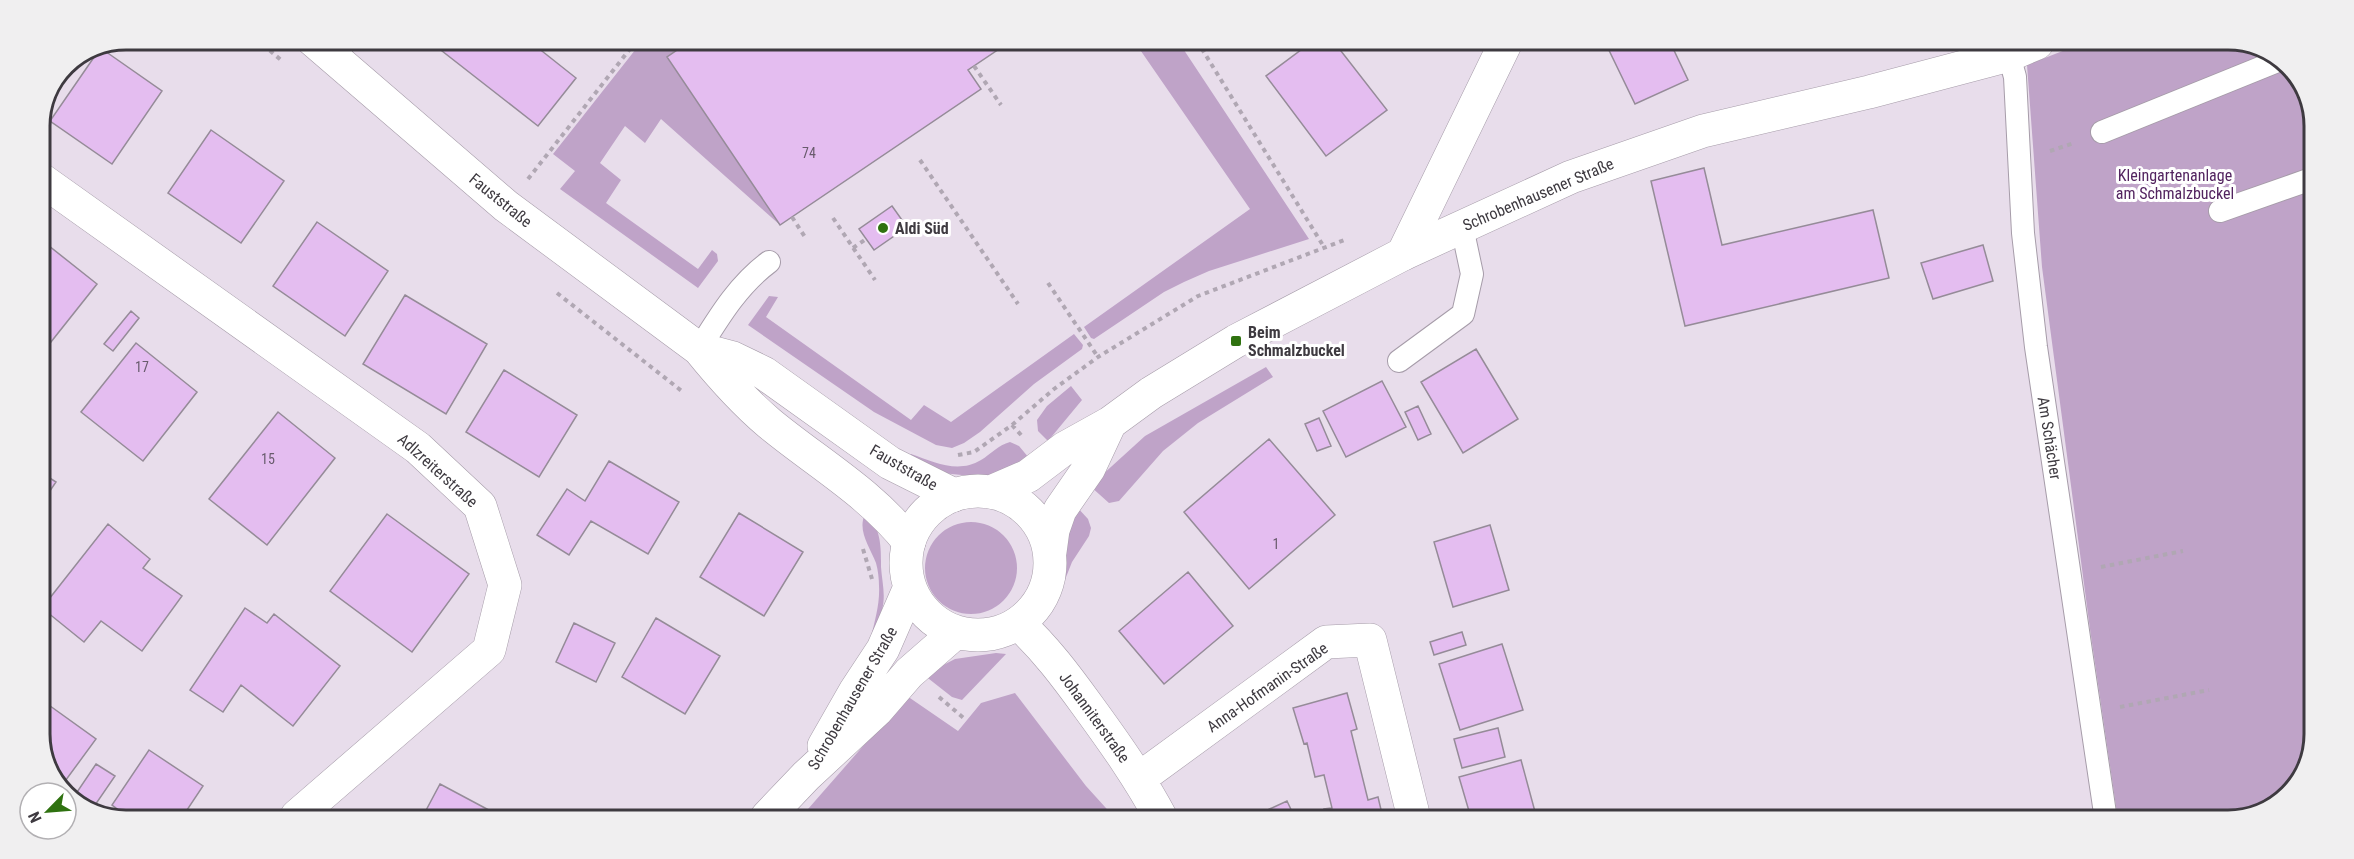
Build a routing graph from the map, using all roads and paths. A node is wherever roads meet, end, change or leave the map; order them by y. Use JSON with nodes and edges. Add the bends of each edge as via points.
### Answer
{"nodes":[{"id":1,"x":334,"y":49,"type":"edge"},
{"id":2,"x":630,"y":49,"type":"edge"},
{"id":3,"x":1202,"y":49,"type":"edge"},
{"id":4,"x":1503,"y":49,"type":"edge"},
{"id":5,"x":2010,"y":49,"type":"edge"},
{"id":6,"x":2017,"y":49,"type":"edge"},
{"id":7,"x":2272,"y":63,"type":"edge"},
{"id":8,"x":974,"y":66,"type":"dead end"},
{"id":9,"x":1001,"y":105,"type":"dead end"},
{"id":10,"x":2102,"y":132,"type":"joint"},
{"id":11,"x":920,"y":160,"type":"dead end"},
{"id":12,"x":2021,"y":162,"type":"junction"},
{"id":13,"x":2304,"y":182,"type":"edge"},
{"id":14,"x":49,"y":185,"type":"edge"},
{"id":15,"x":506,"y":206,"type":"junction"},
{"id":16,"x":2220,"y":211,"type":"dead end"},
{"id":17,"x":792,"y":217,"type":"dead end"},
{"id":18,"x":833,"y":218,"type":"dead end"},
{"id":19,"x":1462,"y":227,"type":"junction"},
{"id":20,"x":805,"y":237,"type":"dead end"},
{"id":21,"x":866,"y":239,"type":"dead end"},
{"id":22,"x":853,"y":248,"type":"junction"},
{"id":23,"x":1403,"y":254,"type":"junction"},
{"id":24,"x":768,"y":262,"type":"dead end"},
{"id":25,"x":875,"y":280,"type":"dead end"},
{"id":26,"x":1048,"y":283,"type":"dead end"},
{"id":27,"x":1018,"y":304,"type":"dead end"},
{"id":28,"x":699,"y":349,"type":"junction"},
{"id":29,"x":1098,"y":357,"type":"junction"},
{"id":30,"x":1399,"y":361,"type":"dead end"},
{"id":31,"x":1110,"y":423,"type":"junction"},
{"id":32,"x":953,"y":456,"type":"dead end"},
{"id":33,"x":991,"y":492,"type":"junction"},
{"id":34,"x":954,"y":495,"type":"junction"},
{"id":35,"x":909,"y":542,"type":"junction"},
{"id":36,"x":862,"y":545,"type":"dead end"},
{"id":37,"x":2183,"y":551,"type":"dead end"},
{"id":38,"x":1050,"y":552,"type":"junction"},
{"id":39,"x":2070,"y":573,"type":"junction"},
{"id":40,"x":910,"y":586,"type":"junction"},
{"id":41,"x":871,"y":589,"type":"dead end"},
{"id":42,"x":1019,"y":624,"type":"junction"},
{"id":43,"x":956,"y":632,"type":"junction"},
{"id":44,"x":2209,"y":690,"type":"dead end"},
{"id":45,"x":2089,"y":713,"type":"junction"},
{"id":46,"x":806,"y":776,"type":"junction"},
{"id":47,"x":1140,"y":778,"type":"junction"},
{"id":48,"x":304,"y":810,"type":"edge"},
{"id":49,"x":774,"y":810,"type":"edge"},
{"id":50,"x":1157,"y":810,"type":"edge"},
{"id":51,"x":1412,"y":810,"type":"edge"},
{"id":52,"x":2104,"y":810,"type":"edge"}],
"edges":[{"from":1,"to":15,"type":"street","name":"Fauststraße"},
{"from":2,"to":15,"type":"path"},
{"from":3,"to":29,"type":"path","via":[[1324,247],[1198,296]]},
{"from":4,"to":23,"type":"street"},
{"from":5,"to":19,"type":"street","name":"Schrobenhausener Straße","via":[[1869,92],[1703,131],[1571,177]]},
{"from":6,"to":12,"type":"lane","name":"Am Schächer"},
{"from":7,"to":10,"type":"lane"},
{"from":8,"to":9,"type":"path"},
{"from":10,"to":12,"type":"path"},
{"from":11,"to":27,"type":"path"},
{"from":12,"to":39,"type":"lane","name":"Am Schächer","via":[[2023,233],[2036,347]]},
{"from":13,"to":16,"type":"lane"},
{"from":14,"to":48,"type":"street","name":"Adlzreiterstraße","via":[[418,448],[480,506],[506,585],[489,650]]},
{"from":15,"to":28,"type":"street","name":"Fauststraße"},
{"from":17,"to":20,"type":"path"},
{"from":18,"to":22,"type":"path"},
{"from":19,"to":23,"type":"street","name":"Schrobenhausener Straße"},
{"from":19,"to":30,"type":"lane","via":[[1472,274],[1463,314]]},
{"from":21,"to":22,"type":"path"},
{"from":22,"to":25,"type":"path"},
{"from":23,"to":31,"type":"street","name":"Schrobenhausener Straße","via":[[1236,341]]},
{"from":24,"to":28,"type":"lane","via":[[736,293]]},
{"from":26,"to":29,"type":"path"},
{"from":28,"to":34,"type":"street","name":"Fauststraße","via":[[733,357],[764,373],[890,463]]},
{"from":28,"to":35,"type":"street","name":"Fauststraße","via":[[768,422],[865,496],[895,523]]},
{"from":29,"to":32,"type":"path","via":[[974,452]]},
{"from":31,"to":33,"type":"street","name":"Schrobenhausener Straße","via":[[1075,441],[1028,476]]},
{"from":31,"to":38,"type":"street","name":"Schrobenhausener Straße","via":[[1089,468],[1060,510]]},
{"from":33,"to":34,"type":"street"},
{"from":33,"to":38,"type":"street","via":[[1028,511],[1042,530]]},
{"from":34,"to":35,"type":"street","via":[[923,516]]},
{"from":35,"to":40,"type":"street"},
{"from":36,"to":41,"type":"path","via":[[872,578]]},
{"from":37,"to":39,"type":"path"},
{"from":38,"to":42,"type":"street","via":[[1045,592]]},
{"from":39,"to":45,"type":"lane","name":"Am Schächer"},
{"from":40,"to":43,"type":"street","via":[[927,614]]},
{"from":40,"to":46,"type":"street","name":"Schrobenhausener Straße","via":[[883,649]]},
{"from":42,"to":43,"type":"street","via":[[999,633],[977,636]]},
{"from":42,"to":47,"type":"street","name":"Johanniterstraße","via":[[1055,662]]},
{"from":43,"to":46,"type":"street","name":"Schrobenhausener Straße"},
{"from":44,"to":45,"type":"path"},
{"from":45,"to":52,"type":"lane","name":"Am Schächer"},
{"from":46,"to":49,"type":"street","name":"Schrobenhausener Straße"},
{"from":47,"to":50,"type":"street","name":"Johanniterstraße"},
{"from":47,"to":51,"type":"street","name":"Anna-Hofmanin-Straße","via":[[1326,642],[1370,640]]}]}
